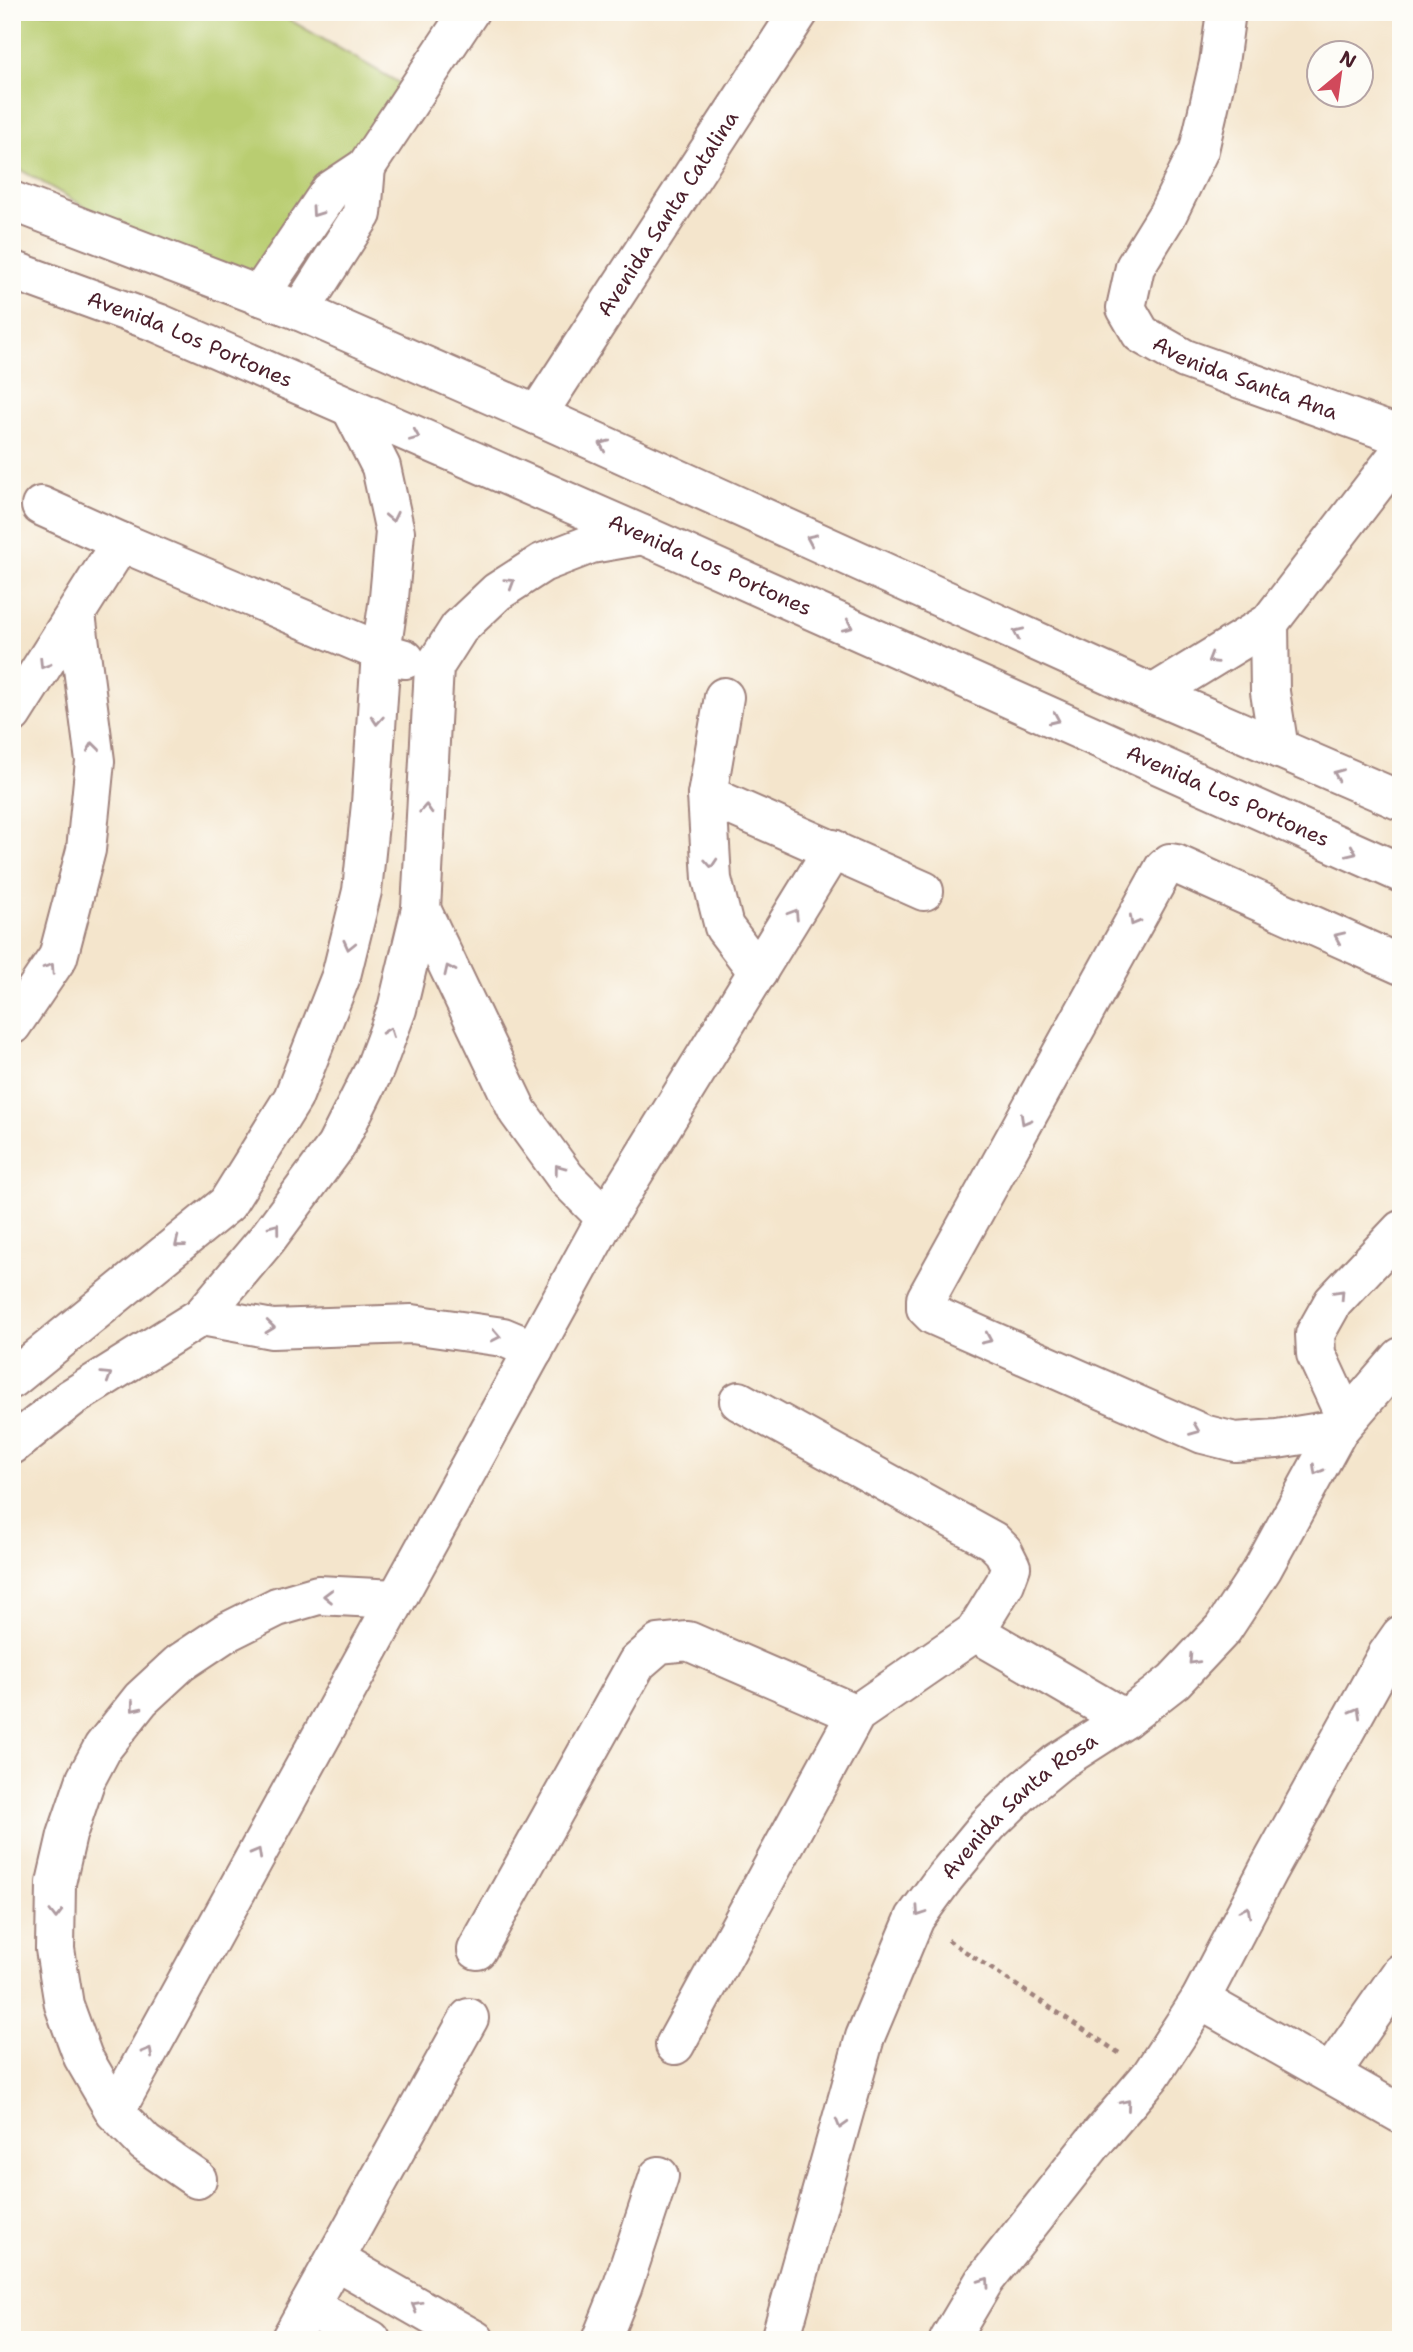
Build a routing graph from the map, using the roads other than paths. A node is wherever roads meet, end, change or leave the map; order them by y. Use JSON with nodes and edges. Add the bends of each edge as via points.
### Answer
{"nodes":[{"id":1,"x":469,"y":12,"type":"edge"},
{"id":2,"x":799,"y":12,"type":"edge"},
{"id":3,"x":1226,"y":12,"type":"edge"},
{"id":4,"x":366,"y":167,"type":"junction"},
{"id":5,"x":12,"y":201,"type":"edge"},
{"id":6,"x":184,"y":267,"type":"junction"},
{"id":7,"x":12,"y":270,"type":"edge"},
{"id":8,"x":259,"y":296,"type":"junction"},
{"id":9,"x":300,"y":312,"type":"junction"},
{"id":10,"x":158,"y":323,"type":"junction"},
{"id":11,"x":351,"y":408,"type":"junction"},
{"id":12,"x":537,"y":415,"type":"junction"},
{"id":13,"x":1401,"y":436,"type":"edge"},
{"id":14,"x":1401,"y":451,"type":"edge"},
{"id":15,"x":41,"y":506,"type":"dead end"},
{"id":16,"x":643,"y":534,"type":"junction"},
{"id":17,"x":121,"y":542,"type":"junction"},
{"id":18,"x":76,"y":614,"type":"junction"},
{"id":19,"x":1269,"y":623,"type":"junction"},
{"id":20,"x":381,"y":652,"type":"junction"},
{"id":21,"x":434,"y":667,"type":"junction"},
{"id":22,"x":1153,"y":694,"type":"junction"},
{"id":23,"x":724,"y":696,"type":"dead end"},
{"id":24,"x":12,"y":714,"type":"edge"},
{"id":25,"x":1279,"y":749,"type":"junction"},
{"id":26,"x":707,"y":795,"type":"junction"},
{"id":27,"x":1401,"y":801,"type":"edge"},
{"id":28,"x":833,"y":849,"type":"junction"},
{"id":29,"x":1401,"y":873,"type":"edge"},
{"id":30,"x":924,"y":891,"type":"dead end"},
{"id":31,"x":421,"y":909,"type":"junction"},
{"id":32,"x":1401,"y":965,"type":"edge"},
{"id":33,"x":758,"y":972,"type":"junction"},
{"id":34,"x":12,"y":1025,"type":"edge"},
{"id":35,"x":606,"y":1218,"type":"junction"},
{"id":36,"x":1401,"y":1230,"type":"edge"},
{"id":37,"x":202,"y":1316,"type":"junction"},
{"id":38,"x":534,"y":1350,"type":"junction"},
{"id":39,"x":1401,"y":1357,"type":"edge"},
{"id":40,"x":25,"y":1368,"type":"edge"},
{"id":41,"x":71,"y":1398,"type":"junction"},
{"id":42,"x":739,"y":1401,"type":"dead end"},
{"id":43,"x":1343,"y":1424,"type":"junction"},
{"id":44,"x":12,"y":1445,"type":"edge"},
{"id":45,"x":396,"y":1599,"type":"junction"},
{"id":46,"x":975,"y":1632,"type":"junction"},
{"id":47,"x":1401,"y":1635,"type":"edge"},
{"id":48,"x":856,"y":1714,"type":"junction"},
{"id":49,"x":1125,"y":1719,"type":"junction"},
{"id":50,"x":477,"y":1950,"type":"dead end"},
{"id":51,"x":1401,"y":1973,"type":"edge"},
{"id":52,"x":1200,"y":2000,"type":"junction"},
{"id":53,"x":468,"y":2018,"type":"dead end"},
{"id":54,"x":675,"y":2045,"type":"dead end"},
{"id":55,"x":1331,"y":2073,"type":"junction"},
{"id":56,"x":115,"y":2112,"type":"junction"},
{"id":57,"x":1401,"y":2114,"type":"edge"},
{"id":58,"x":659,"y":2176,"type":"dead end"},
{"id":59,"x":197,"y":2179,"type":"dead end"},
{"id":60,"x":335,"y":2260,"type":"junction"},
{"id":61,"x":309,"y":2306,"type":"junction"},
{"id":62,"x":290,"y":2340,"type":"edge"},
{"id":63,"x":371,"y":2340,"type":"edge"},
{"id":64,"x":475,"y":2340,"type":"edge"},
{"id":65,"x":601,"y":2340,"type":"edge"},
{"id":66,"x":780,"y":2340,"type":"edge"},
{"id":67,"x":949,"y":2340,"type":"edge"}],
"edges":[{"from":1,"to":4,"type":"street"},
{"from":2,"to":12,"type":"street","name":"Avenida Santa Catalina"},
{"from":3,"to":13,"type":"street","name":"Avenida Santa Ana","via":[[1199,150],[1136,267],[1126,308],[1141,334],[1185,359]]},
{"from":4,"to":8,"type":"street","one_way":true,"via":[[330,191]]},
{"from":4,"to":9,"type":"street","via":[[362,214]]},
{"from":5,"to":6,"type":"street"},
{"from":6,"to":8,"type":"street"},
{"from":6,"to":10,"type":"street"},
{"from":7,"to":10,"type":"street","name":"Avenida Los Portones"},
{"from":8,"to":9,"type":"street"},
{"from":9,"to":12,"type":"street"},
{"from":10,"to":11,"type":"street","name":"Avenida Los Portones"},
{"from":11,"to":16,"type":"street","name":"Avenida Los Portones","one_way":true},
{"from":11,"to":20,"type":"street","one_way":true,"via":[[381,467],[395,532]]},
{"from":22,"to":12,"type":"street","one_way":true},
{"from":14,"to":19,"type":"street"},
{"from":15,"to":17,"type":"street"},
{"from":21,"to":16,"type":"street","one_way":true,"via":[[459,628],[497,592],[531,570],[591,544]]},
{"from":16,"to":29,"type":"street","name":"Avenida Los Portones","one_way":true},
{"from":17,"to":18,"type":"street"},
{"from":17,"to":20,"type":"street"},
{"from":18,"to":24,"type":"street","one_way":true},
{"from":34,"to":18,"type":"street","one_way":true,"via":[[58,957],[86,850],[95,761]]},
{"from":19,"to":22,"type":"street","one_way":true},
{"from":19,"to":25,"type":"street","via":[[1270,692]]},
{"from":20,"to":21,"type":"street"},
{"from":20,"to":40,"type":"street","one_way":true,"via":[[362,891],[341,976],[293,1098],[227,1205]]},
{"from":31,"to":21,"type":"street","one_way":true},
{"from":22,"to":25,"type":"street"},
{"from":23,"to":26,"type":"street"},
{"from":27,"to":25,"type":"street","one_way":true},
{"from":26,"to":28,"type":"street"},
{"from":26,"to":33,"type":"street","one_way":true,"via":[[712,879],[724,928]]},
{"from":28,"to":30,"type":"street"},
{"from":33,"to":28,"type":"street","one_way":true},
{"from":35,"to":31,"type":"street","one_way":true,"via":[[566,1178],[518,1112]]},
{"from":37,"to":31,"type":"street","one_way":true,"via":[[336,1146],[375,1068],[397,1009]]},
{"from":32,"to":43,"type":"street","one_way":true,"via":[[1170,863],[926,1299],[926,1308],[933,1315],[1203,1434],[1235,1442],[1277,1439]]},
{"from":33,"to":35,"type":"street"},
{"from":35,"to":38,"type":"street"},
{"from":43,"to":36,"type":"street","one_way":true,"via":[[1316,1354],[1315,1334],[1333,1302]]},
{"from":37,"to":38,"type":"street","one_way":true,"via":[[272,1329],[412,1324],[503,1337]]},
{"from":41,"to":37,"type":"street","one_way":true},
{"from":38,"to":45,"type":"street"},
{"from":39,"to":43,"type":"street","name":"Avenida Santa Rosa"},
{"from":40,"to":41,"type":"street"},
{"from":41,"to":44,"type":"street"},
{"from":42,"to":46,"type":"street","via":[[993,1541],[1011,1567]]},
{"from":43,"to":49,"type":"street","name":"Avenida Santa Rosa","one_way":true,"via":[[1264,1568],[1223,1629],[1174,1681]]},
{"from":56,"to":45,"type":"street","one_way":true},
{"from":45,"to":56,"type":"street","one_way":true,"via":[[318,1595],[276,1607],[180,1663],[141,1699],[103,1747],[86,1779],[67,1835],[56,1884],[55,1949],[64,2005],[83,2057]]},
{"from":46,"to":48,"type":"street"},
{"from":46,"to":49,"type":"street"},
{"from":52,"to":47,"type":"street","one_way":true},
{"from":48,"to":50,"type":"street","via":[[688,1641],[659,1644],[637,1663]]},
{"from":48,"to":54,"type":"street"},
{"from":49,"to":66,"type":"street","name":"Avenida Santa Rosa","one_way":true,"via":[[1024,1790],[988,1825],[915,1918],[865,2037]]},
{"from":51,"to":55,"type":"street"},
{"from":52,"to":55,"type":"street"},
{"from":67,"to":52,"type":"street","one_way":true,"via":[[984,2281],[1151,2075]]},
{"from":53,"to":60,"type":"street"},
{"from":55,"to":57,"type":"street"},
{"from":56,"to":59,"type":"street","via":[[145,2143]]},
{"from":58,"to":65,"type":"street"},
{"from":60,"to":61,"type":"street"},
{"from":64,"to":60,"type":"street","one_way":true},
{"from":61,"to":62,"type":"street"},
{"from":61,"to":63,"type":"street"}]}
